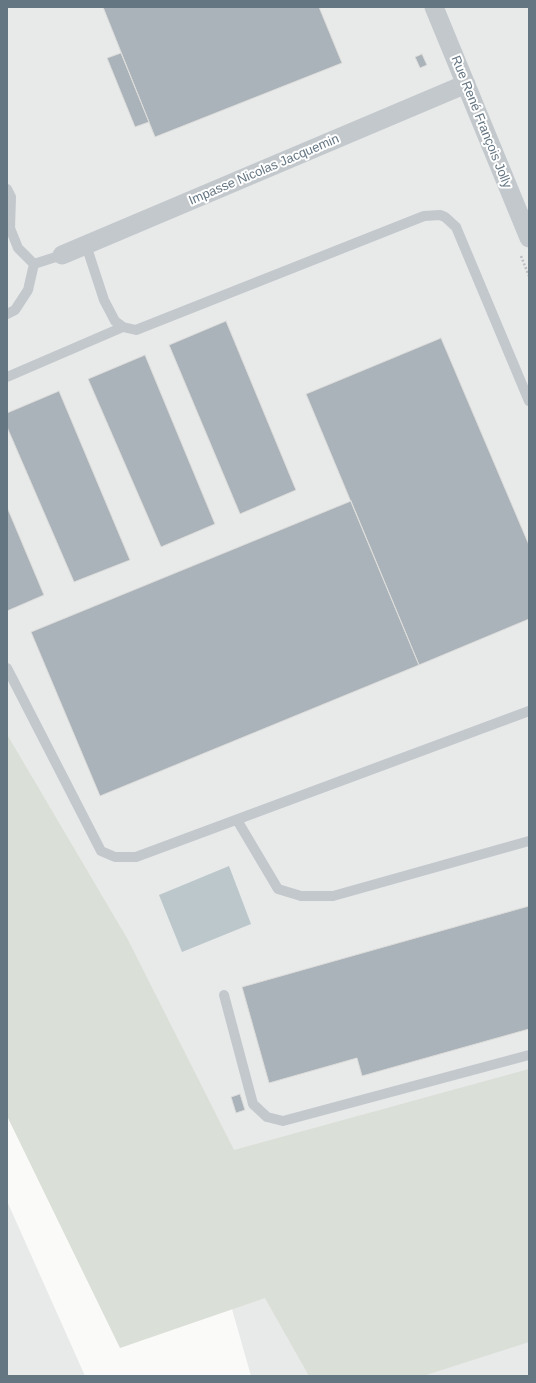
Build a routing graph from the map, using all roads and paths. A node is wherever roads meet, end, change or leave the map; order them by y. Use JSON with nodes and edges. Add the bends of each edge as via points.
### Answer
{"nodes":[{"id":1,"x":434,"y":7,"type":"edge"},
{"id":2,"x":466,"y":84,"type":"junction"},
{"id":3,"x":7,"y":189,"type":"edge"},
{"id":4,"x":529,"y":238,"type":"edge"},
{"id":5,"x":86,"y":245,"type":"junction"},
{"id":6,"x":62,"y":255,"type":"joint"},
{"id":7,"x":34,"y":264,"type":"junction"},
{"id":8,"x":7,"y":314,"type":"edge"},
{"id":9,"x":123,"y":327,"type":"junction"},
{"id":10,"x":7,"y":378,"type":"edge"},
{"id":11,"x":529,"y":401,"type":"edge"},
{"id":12,"x":7,"y":668,"type":"edge"},
{"id":13,"x":529,"y":710,"type":"edge"},
{"id":14,"x":237,"y":820,"type":"junction"},
{"id":15,"x":529,"y":841,"type":"edge"},
{"id":16,"x":224,"y":995,"type":"dead end"},
{"id":17,"x":529,"y":1055,"type":"edge"}],
"edges":[{"from":1,"to":2,"type":"street","name":"Rue René François Jolly"},
{"from":2,"to":4,"type":"street","name":"Rue René François Jolly"},
{"from":2,"to":5,"type":"street","name":"Impasse Nicolas Jacquemin"},
{"from":3,"to":7,"type":"lane","via":[[11,197],[10,228],[18,248]]},
{"from":5,"to":6,"type":"street","name":"Impasse Nicolas Jacquemin"},
{"from":5,"to":9,"type":"lane","via":[[104,300],[115,321]]},
{"from":6,"to":7,"type":"lane"},
{"from":7,"to":8,"type":"lane","via":[[28,290],[15,310]]},
{"from":9,"to":10,"type":"lane"},
{"from":9,"to":11,"type":"lane","via":[[136,330],[424,216],[440,215],[446,217],[456,228]]},
{"from":12,"to":14,"type":"lane","via":[[101,851],[115,857],[136,857]]},
{"from":13,"to":14,"type":"lane"},
{"from":14,"to":15,"type":"lane","via":[[278,889],[301,896],[332,896]]},
{"from":16,"to":17,"type":"lane","via":[[253,1104],[268,1117],[283,1121]]}]}
